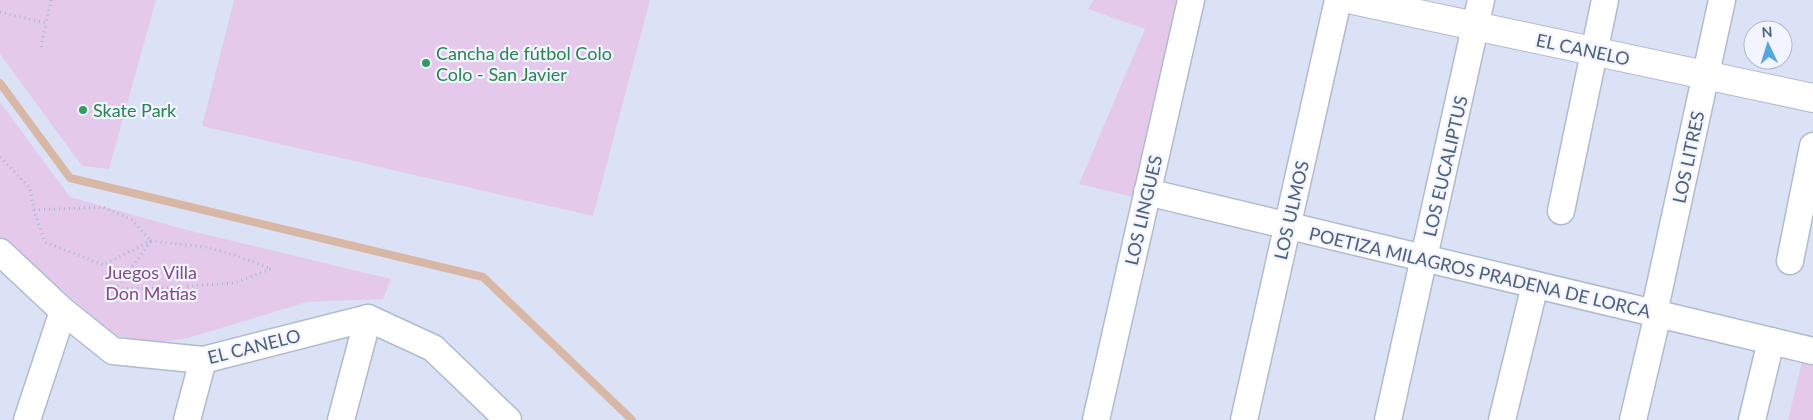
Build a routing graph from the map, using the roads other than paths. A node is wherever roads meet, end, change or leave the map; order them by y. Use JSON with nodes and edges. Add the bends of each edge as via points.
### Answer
{"nodes":[{"id":1,"x":1191,"y":0,"type":"edge"},
{"id":2,"x":1338,"y":0,"type":"edge"},
{"id":3,"x":1352,"y":0,"type":"edge"},
{"id":4,"x":1482,"y":0,"type":"edge"},
{"id":5,"x":1605,"y":0,"type":"edge"},
{"id":6,"x":1722,"y":0,"type":"edge"},
{"id":7,"x":1476,"y":26,"type":"junction"},
{"id":8,"x":1594,"y":51,"type":"junction"},
{"id":9,"x":1706,"y":75,"type":"junction"},
{"id":10,"x":1813,"y":98,"type":"edge"},
{"id":11,"x":1813,"y":146,"type":"edge"},
{"id":12,"x":1147,"y":192,"type":"junction"},
{"id":13,"x":1561,"y":211,"type":"dead end"},
{"id":14,"x":1287,"y":227,"type":"junction"},
{"id":15,"x":0,"y":252,"type":"edge"},
{"id":16,"x":1424,"y":259,"type":"junction"},
{"id":17,"x":1790,"y":261,"type":"dead end"},
{"id":18,"x":1535,"y":285,"type":"junction"},
{"id":19,"x":63,"y":310,"type":"junction"},
{"id":20,"x":1656,"y":314,"type":"junction"},
{"id":21,"x":368,"y":318,"type":"junction"},
{"id":22,"x":1771,"y":342,"type":"junction"},
{"id":23,"x":1813,"y":351,"type":"edge"},
{"id":24,"x":203,"y":360,"type":"junction"},
{"id":25,"x":503,"y":418,"type":"edge"},
{"id":26,"x":27,"y":420,"type":"edge"},
{"id":27,"x":186,"y":420,"type":"edge"},
{"id":28,"x":341,"y":420,"type":"edge"},
{"id":29,"x":1096,"y":420,"type":"edge"},
{"id":30,"x":1244,"y":420,"type":"edge"},
{"id":31,"x":1388,"y":420,"type":"edge"},
{"id":32,"x":1502,"y":420,"type":"edge"},
{"id":33,"x":1633,"y":420,"type":"edge"},
{"id":34,"x":1752,"y":420,"type":"edge"}],
"edges":[{"from":1,"to":12,"type":"street","name":"LOS LINGUES"},
{"from":2,"to":14,"type":"street","name":"LOS ULMOS"},
{"from":3,"to":7,"type":"street","name":"EL CANELO"},
{"from":4,"to":7,"type":"street","name":"LOS EUCALIPTUS"},
{"from":5,"to":8,"type":"street"},
{"from":6,"to":9,"type":"street","name":"LOS LITRES"},
{"from":7,"to":8,"type":"street","name":"EL CANELO"},
{"from":7,"to":16,"type":"street","name":"LOS EUCALIPTUS"},
{"from":8,"to":9,"type":"street","name":"EL CANELO"},
{"from":8,"to":13,"type":"street"},
{"from":9,"to":10,"type":"street","name":"EL CANELO"},
{"from":9,"to":20,"type":"street","name":"LOS LITRES"},
{"from":11,"to":17,"type":"street"},
{"from":12,"to":14,"type":"street","name":"POETIZA MILAGROS PRADENA DE LORCA"},
{"from":12,"to":29,"type":"street","name":"LOS LINGUES"},
{"from":14,"to":16,"type":"street","name":"POETIZA MILAGROS PRADENA DE LORCA"},
{"from":14,"to":30,"type":"street","name":"LOS ULMOS"},
{"from":15,"to":19,"type":"street","name":"EL CANELO"},
{"from":16,"to":18,"type":"street","name":"POETIZA MILAGROS PRADENA DE LORCA"},
{"from":16,"to":31,"type":"street","name":"LOS EUCALIPTUS"},
{"from":18,"to":20,"type":"street","name":"POETIZA MILAGROS PRADENA DE LORCA"},
{"from":18,"to":32,"type":"street"},
{"from":19,"to":24,"type":"street","name":"EL CANELO","via":[[114,351]]},
{"from":19,"to":26,"type":"street"},
{"from":20,"to":22,"type":"street","name":"POETIZA MILAGROS PRADENA DE LORCA"},
{"from":20,"to":33,"type":"street","name":"LOS LITRES"},
{"from":21,"to":24,"type":"street","name":"EL CANELO"},
{"from":21,"to":25,"type":"street","via":[[433,348]]},
{"from":21,"to":28,"type":"street"},
{"from":22,"to":23,"type":"street","name":"POETIZA MILAGROS PRADENA DE LORCA"},
{"from":22,"to":34,"type":"street"},
{"from":24,"to":27,"type":"street"}]}
